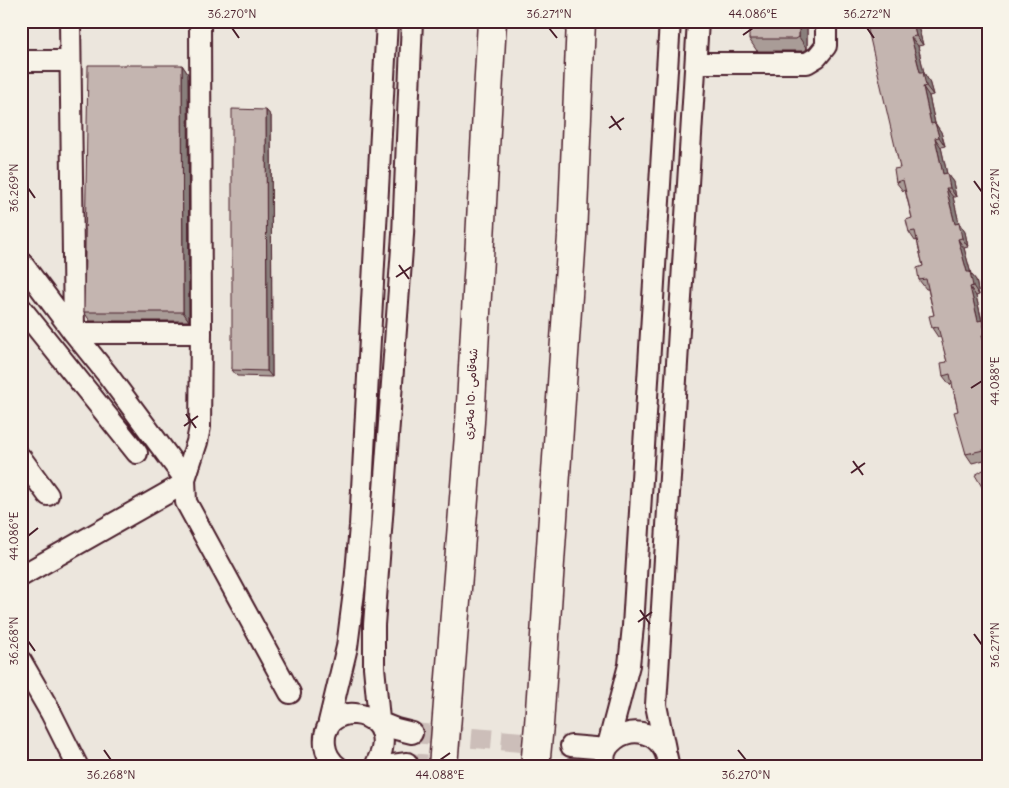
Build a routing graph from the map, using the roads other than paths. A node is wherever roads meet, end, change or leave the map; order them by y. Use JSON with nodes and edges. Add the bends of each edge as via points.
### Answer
{"nodes":[{"id":1,"x":70,"y":21,"type":"edge"},
{"id":2,"x":200,"y":21,"type":"edge"},
{"id":3,"x":387,"y":21,"type":"edge"},
{"id":4,"x":412,"y":21,"type":"edge"},
{"id":5,"x":492,"y":21,"type":"edge"},
{"id":6,"x":581,"y":21,"type":"edge"},
{"id":7,"x":670,"y":21,"type":"edge"},
{"id":8,"x":698,"y":21,"type":"edge"},
{"id":9,"x":826,"y":21,"type":"edge"},
{"id":10,"x":21,"y":61,"type":"edge"},
{"id":11,"x":70,"y":61,"type":"junction"},
{"id":12,"x":696,"y":63,"type":"junction"},
{"id":13,"x":21,"y":262,"type":"edge"},
{"id":14,"x":21,"y":308,"type":"edge"},
{"id":15,"x":74,"y":333,"type":"junction"},
{"id":16,"x":201,"y":333,"type":"junction"},
{"id":17,"x":137,"y":453,"type":"dead end"},
{"id":18,"x":21,"y":458,"type":"edge"},
{"id":19,"x":185,"y":481,"type":"junction"},
{"id":20,"x":48,"y":495,"type":"dead end"},
{"id":21,"x":21,"y":576,"type":"edge"},
{"id":22,"x":21,"y":662,"type":"edge"},
{"id":23,"x":290,"y":694,"type":"dead end"},
{"id":24,"x":377,"y":724,"type":"junction"},
{"id":25,"x":539,"y":725,"type":"junction"},
{"id":26,"x":412,"y":733,"type":"tunnel mouth"},
{"id":27,"x":571,"y":746,"type":"tunnel mouth"},
{"id":28,"x":327,"y":749,"type":"edge"},
{"id":29,"x":605,"y":758,"type":"edge"},
{"id":30,"x":667,"y":758,"type":"edge"},
{"id":31,"x":408,"y":763,"type":"dead end"},
{"id":32,"x":375,"y":764,"type":"edge"},
{"id":33,"x":78,"y":767,"type":"edge"},
{"id":34,"x":338,"y":767,"type":"edge"},
{"id":35,"x":443,"y":767,"type":"edge"},
{"id":36,"x":535,"y":767,"type":"edge"},
{"id":37,"x":550,"y":767,"type":"edge"}],
"edges":[{"from":1,"to":11,"type":"street"},
{"from":2,"to":16,"type":"street"},
{"from":3,"to":28,"type":"street","via":[[360,526],[347,647]]},
{"from":4,"to":24,"type":"street","via":[[403,235],[374,625]]},
{"from":5,"to":35,"type":"highway","name":"شەقامی ١٥٠ مەتری","via":[[470,422]]},
{"from":6,"to":25,"type":"highway","via":[[572,236]]},
{"from":7,"to":29,"type":"street","via":[[633,626],[629,665]]},
{"from":8,"to":12,"type":"street"},
{"from":9,"to":12,"type":"street","via":[[826,46],[807,63]]},
{"from":10,"to":11,"type":"street"},
{"from":11,"to":15,"type":"street"},
{"from":12,"to":30,"type":"street","via":[[656,705]]},
{"from":13,"to":15,"type":"street"},
{"from":14,"to":17,"type":"street"},
{"from":15,"to":16,"type":"street"},
{"from":15,"to":19,"type":"street"},
{"from":16,"to":19,"type":"street","via":[[200,427]]},
{"from":18,"to":20,"type":"street"},
{"from":19,"to":21,"type":"street"},
{"from":19,"to":23,"type":"street","via":[[186,502]]},
{"from":22,"to":33,"type":"street"},
{"from":24,"to":26,"type":"street"},
{"from":24,"to":28,"type":"street","via":[[355,713],[338,717],[331,723]]},
{"from":24,"to":32,"type":"street","via":[[382,748]]},
{"from":25,"to":36,"type":"highway"},
{"from":25,"to":37,"type":"highway"},
{"from":27,"to":29,"type":"street"},
{"from":28,"to":34,"type":"street","via":[[329,759]]},
{"from":29,"to":30,"type":"street","via":[[618,737],[639,732],[658,741]]},
{"from":31,"to":32,"type":"street"}]}
